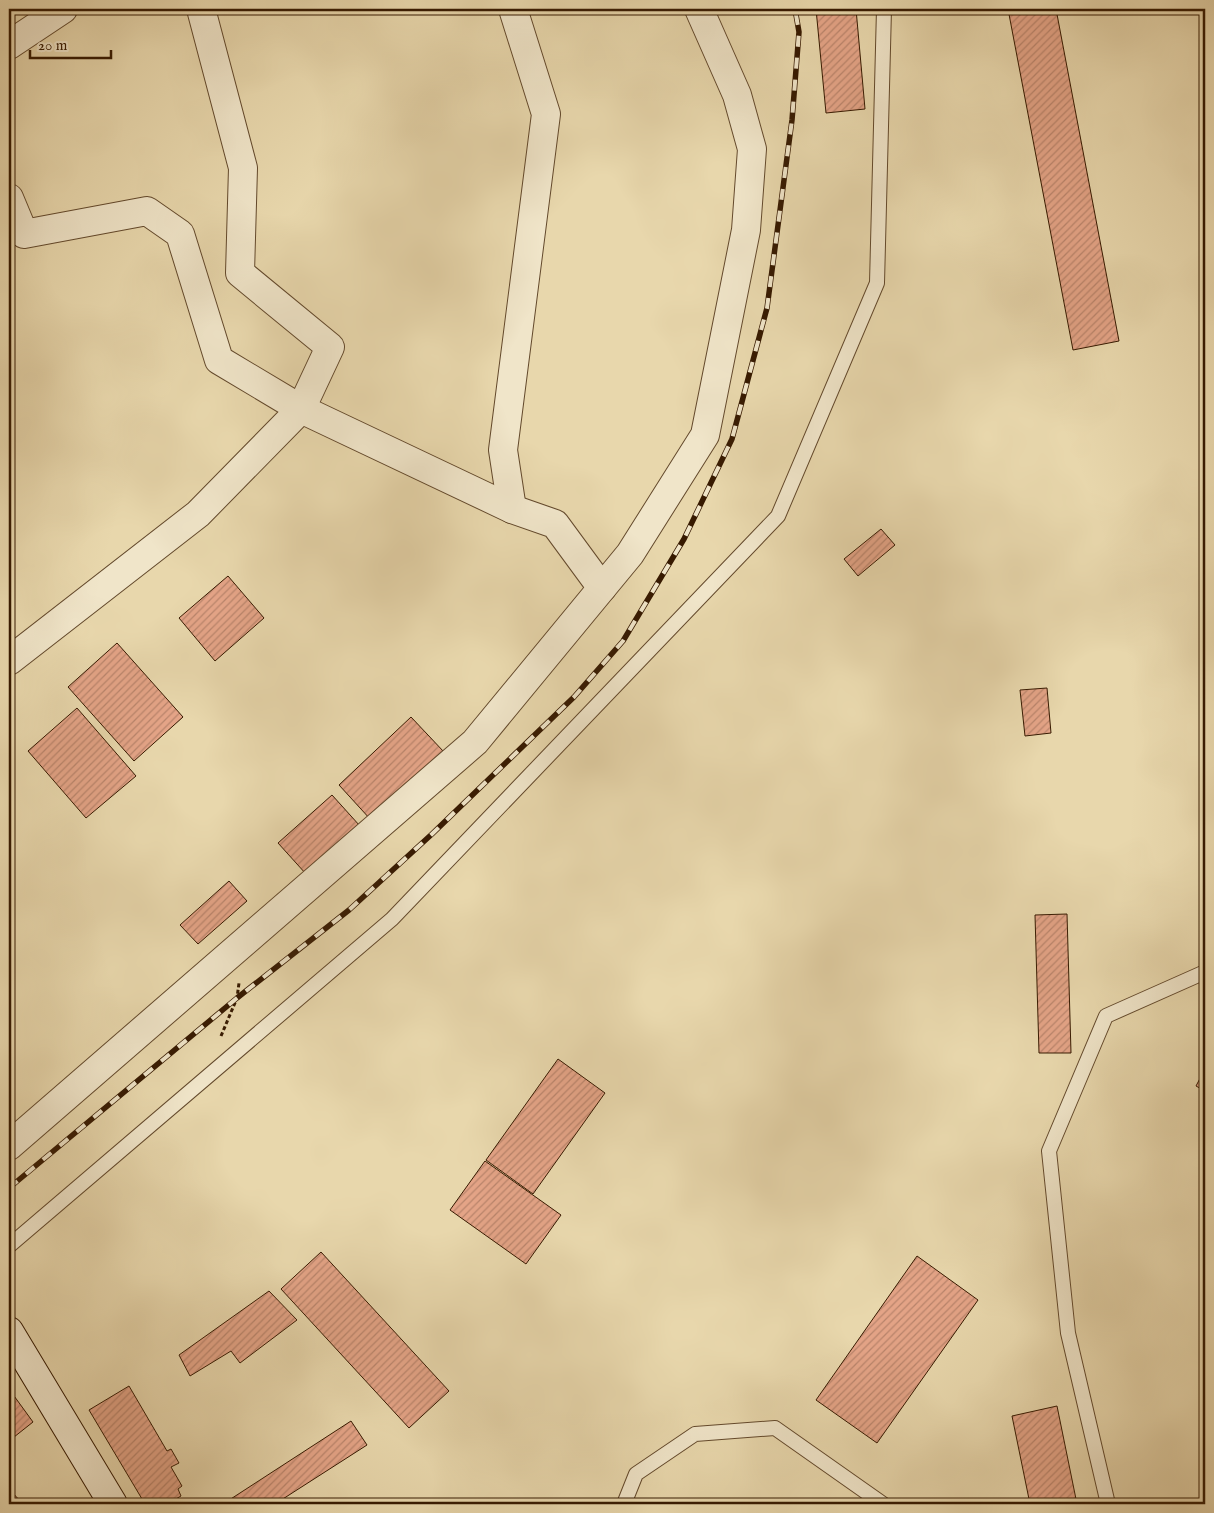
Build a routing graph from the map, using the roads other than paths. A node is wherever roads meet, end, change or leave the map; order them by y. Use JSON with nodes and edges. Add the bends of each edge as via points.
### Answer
{"nodes":[{"id":1,"x":63,"y":9,"type":"edge"},
{"id":2,"x":201,"y":9,"type":"edge"},
{"id":3,"x":513,"y":9,"type":"edge"},
{"id":4,"x":699,"y":9,"type":"edge"},
{"id":5,"x":884,"y":9,"type":"edge"},
{"id":6,"x":12,"y":36,"type":"edge"},
{"id":7,"x":9,"y":198,"type":"edge"},
{"id":8,"x":301,"y":409,"type":"junction"},
{"id":9,"x":512,"y":509,"type":"junction"},
{"id":10,"x":602,"y":588,"type":"junction"},
{"id":11,"x":9,"y":661,"type":"edge"},
{"id":12,"x":1205,"y":972,"type":"edge"},
{"id":13,"x":9,"y":1146,"type":"edge"},
{"id":14,"x":9,"y":1246,"type":"edge"},
{"id":15,"x":9,"y":1332,"type":"edge"},
{"id":16,"x":113,"y":1504,"type":"edge"},
{"id":17,"x":624,"y":1504,"type":"edge"},
{"id":18,"x":883,"y":1504,"type":"edge"},
{"id":19,"x":1108,"y":1504,"type":"edge"}],
"edges":[{"from":1,"to":6,"type":"street"},
{"from":2,"to":8,"type":"street","via":[[243,168],[240,273],[330,347]]},
{"from":3,"to":9,"type":"street","via":[[546,114],[503,450]]},
{"from":4,"to":10,"type":"street","via":[[737,95],[752,148],[746,230],[705,435],[630,554]]},
{"from":5,"to":14,"type":"lane","via":[[876,282],[778,516],[392,919]]},
{"from":7,"to":8,"type":"street","via":[[24,234],[147,212],[180,234],[219,360]]},
{"from":8,"to":9,"type":"street"},
{"from":8,"to":11,"type":"street","via":[[198,514]]},
{"from":9,"to":10,"type":"street","via":[[555,524]]},
{"from":10,"to":13,"type":"street","via":[[474,742]]},
{"from":12,"to":19,"type":"lane","via":[[1106,1016],[1049,1151],[1068,1333]]},
{"from":15,"to":16,"type":"street"},
{"from":17,"to":18,"type":"lane","via":[[636,1474],[695,1434],[775,1428]]}]}
